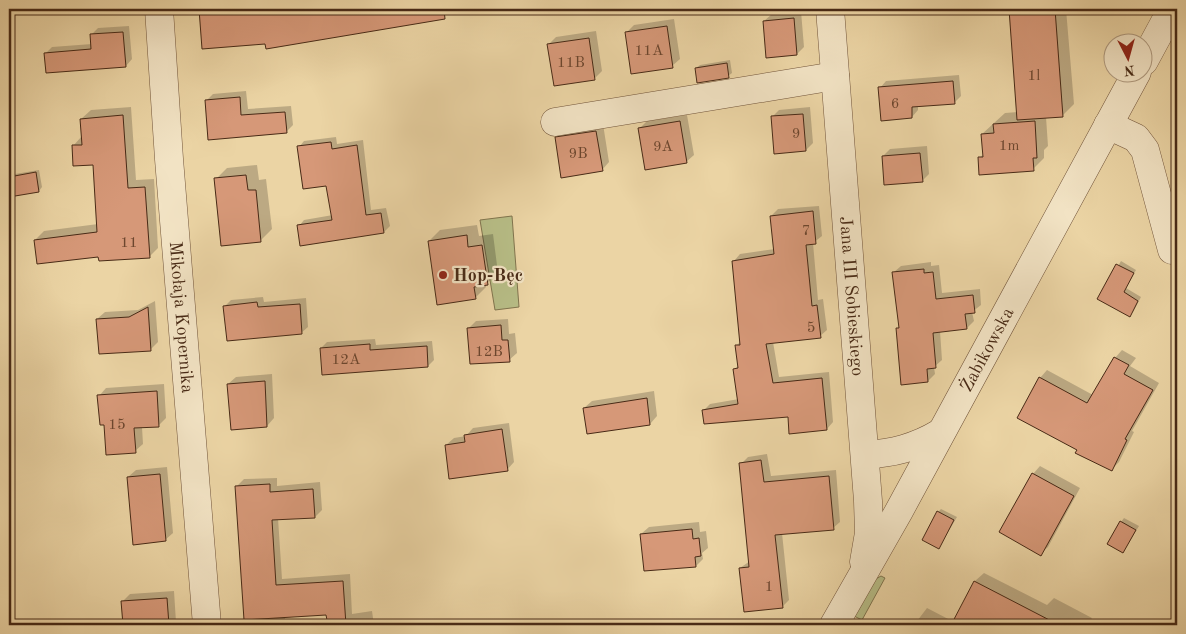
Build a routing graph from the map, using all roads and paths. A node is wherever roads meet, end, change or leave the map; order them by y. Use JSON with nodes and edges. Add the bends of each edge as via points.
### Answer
{"nodes":[{"id":1,"x":159,"y":9,"type":"edge"},
{"id":2,"x":830,"y":9,"type":"edge"},
{"id":3,"x":1172,"y":9,"type":"edge"},
{"id":4,"x":1154,"y":42,"type":"edge"},
{"id":5,"x":835,"y":76,"type":"junction"},
{"id":6,"x":1132,"y":82,"type":"edge"},
{"id":7,"x":555,"y":122,"type":"dead end"},
{"id":8,"x":1108,"y":125,"type":"junction"},
{"id":9,"x":1172,"y":250,"type":"dead end"},
{"id":10,"x":940,"y":433,"type":"junction"},
{"id":11,"x":865,"y":456,"type":"junction"},
{"id":12,"x":859,"y":581,"type":"junction"},
{"id":13,"x":207,"y":625,"type":"edge"},
{"id":14,"x":834,"y":625,"type":"edge"}],
"edges":[{"from":1,"to":13,"type":"street","name":"Mikołaja Kopernika"},
{"from":2,"to":5,"type":"street","name":"Jana III Sobieskiego"},
{"from":3,"to":4,"type":"street"},
{"from":5,"to":7,"type":"street"},
{"from":5,"to":11,"type":"street","name":"Jana III Sobieskiego"},
{"from":6,"to":8,"type":"street","name":"Żabikowska"},
{"from":8,"to":9,"type":"street","via":[[1136,138],[1145,150]]},
{"from":8,"to":10,"type":"street","name":"Żabikowska"},
{"from":10,"to":11,"type":"street","via":[[910,448]]},
{"from":10,"to":12,"type":"street","name":"Żabikowska"},
{"from":11,"to":12,"type":"street","name":"Jana III Sobieskiego","via":[[868,533]]},
{"from":12,"to":14,"type":"street","name":"Żabikowska"}]}
